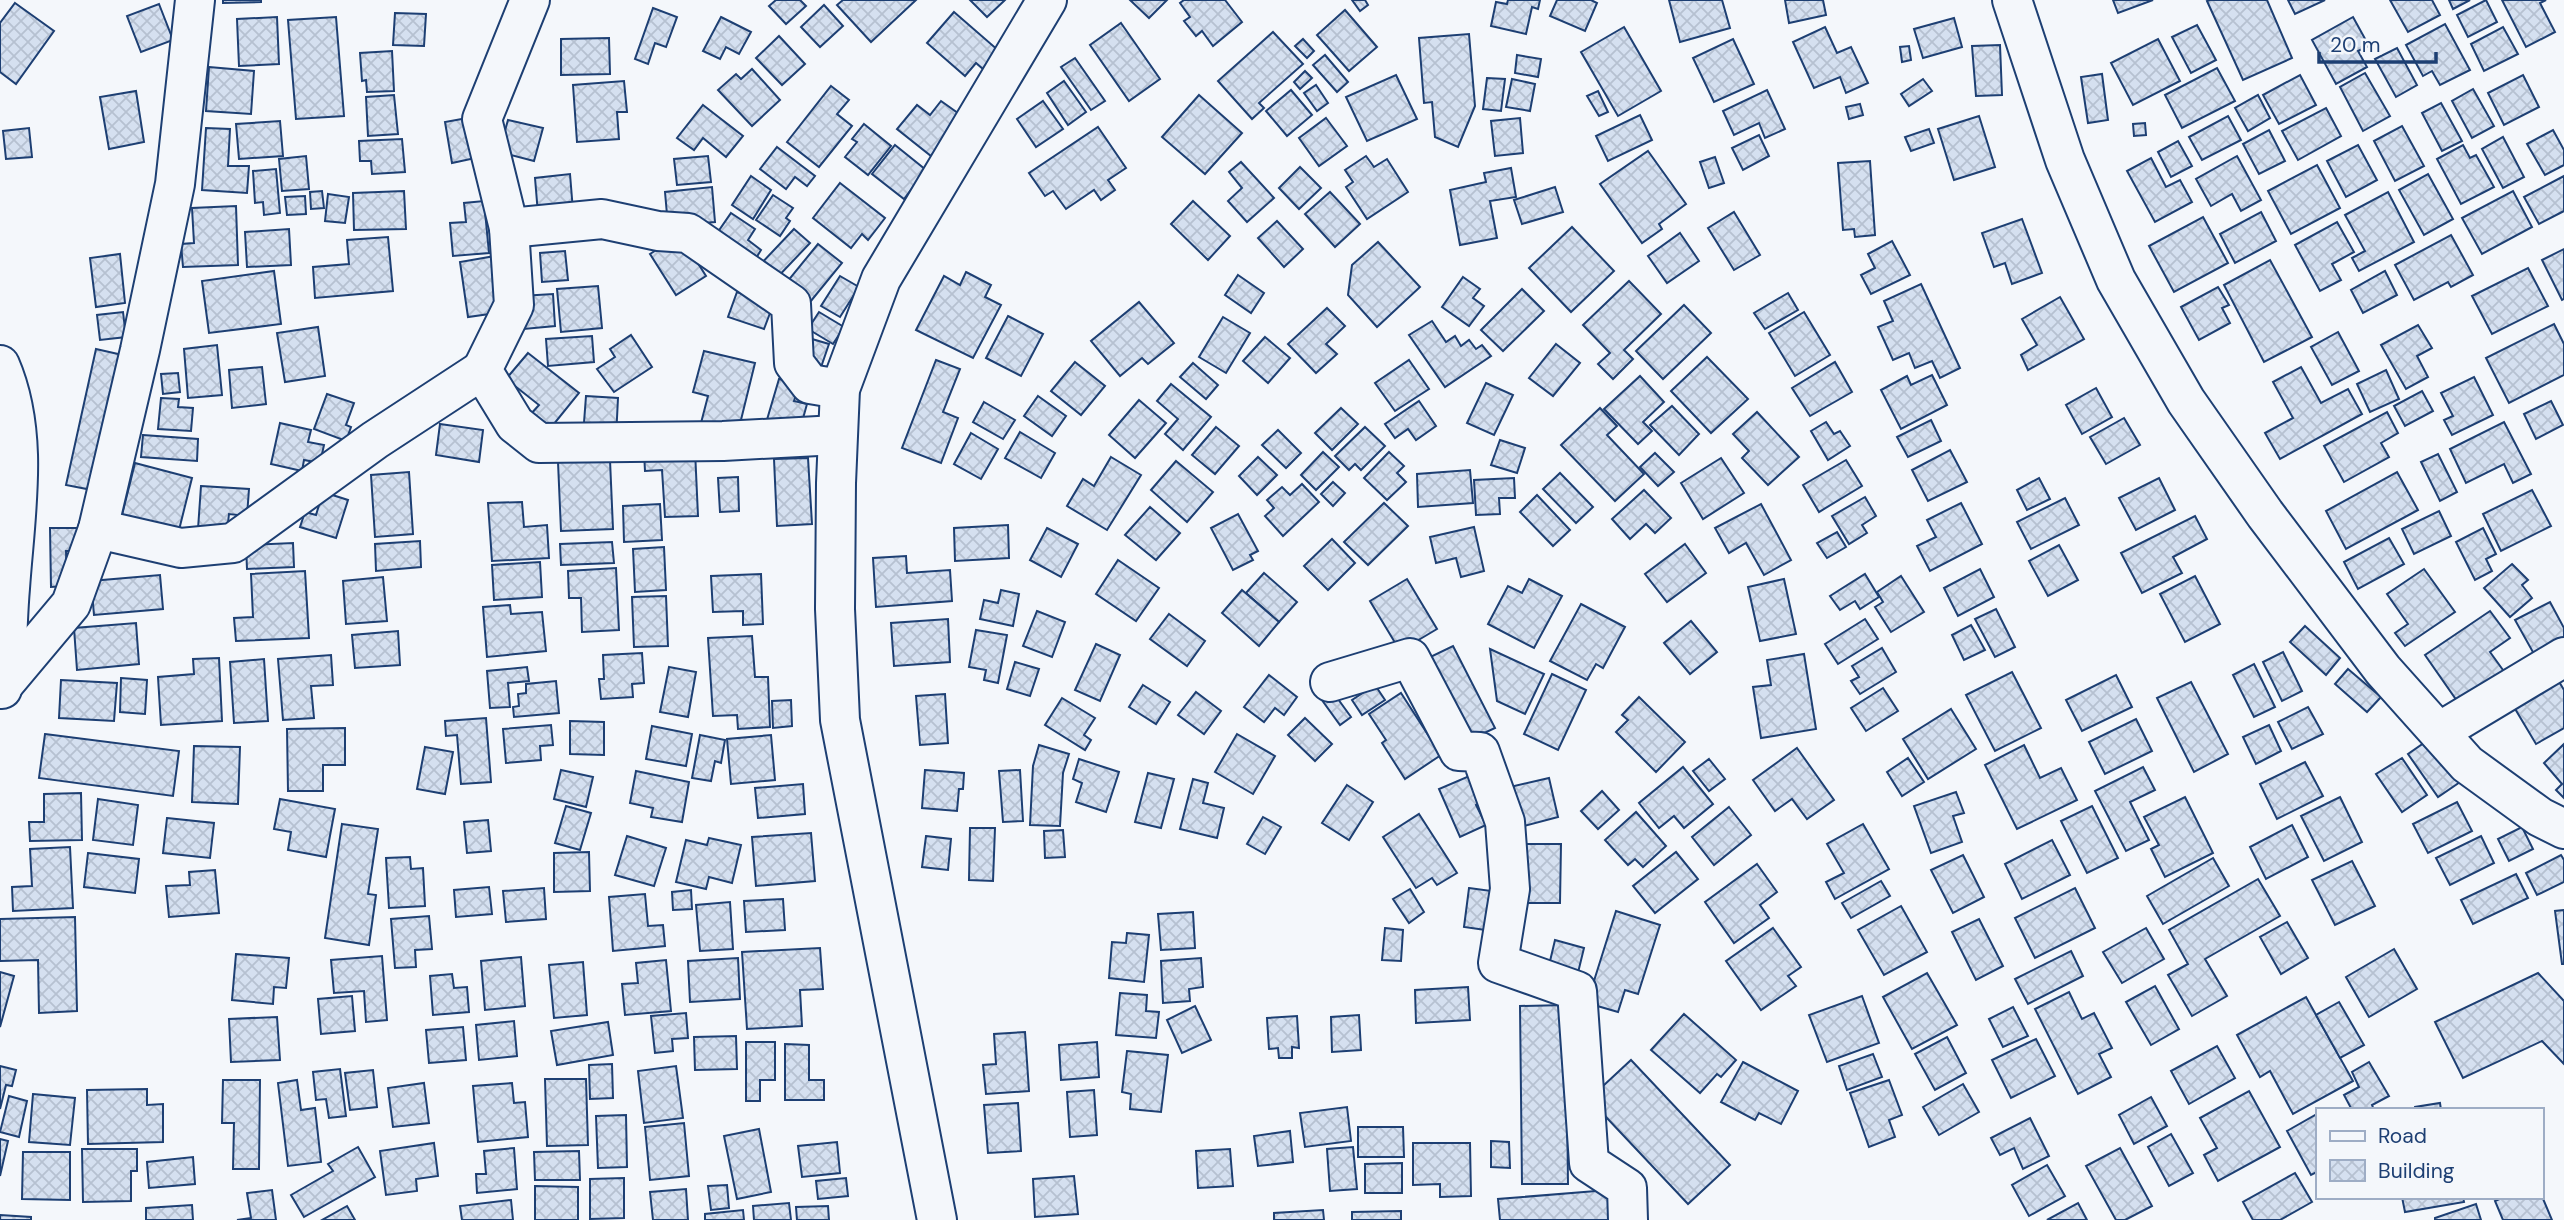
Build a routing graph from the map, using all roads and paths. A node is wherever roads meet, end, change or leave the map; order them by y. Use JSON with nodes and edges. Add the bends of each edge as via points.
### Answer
{"nodes":[{"id":1,"x":195,"y":0,"type":"edge"},
{"id":2,"x":530,"y":0,"type":"edge"},
{"id":3,"x":1047,"y":0,"type":"edge"},
{"id":4,"x":2012,"y":0,"type":"edge"},
{"id":5,"x":509,"y":228,"type":"junction"},
{"id":6,"x":0,"y":365,"type":"edge"},
{"id":7,"x":482,"y":370,"type":"junction"},
{"id":8,"x":840,"y":389,"type":"junction"},
{"id":9,"x":837,"y":435,"type":"junction"},
{"id":10,"x":98,"y":529,"type":"junction"},
{"id":11,"x":2564,"y":657,"type":"edge"},
{"id":12,"x":1330,"y":682,"type":"dead end"},
{"id":13,"x":1,"y":692,"type":"edge"},
{"id":14,"x":2439,"y":732,"type":"junction"},
{"id":15,"x":2564,"y":829,"type":"edge"},
{"id":16,"x":937,"y":1220,"type":"edge"},
{"id":17,"x":1628,"y":1220,"type":"edge"}],
"edges":[{"from":1,"to":10,"type":"street","via":[[175,184]]},
{"from":2,"to":5,"type":"street","via":[[482,119]]},
{"from":3,"to":8,"type":"street","via":[[881,279]]},
{"from":4,"to":14,"type":"street","via":[[2065,160],[2116,280],[2186,401],[2375,659]]},
{"from":5,"to":7,"type":"street","via":[[513,305]]},
{"from":5,"to":8,"type":"street","via":[[602,219],[688,233],[791,304],[794,363],[810,384]]},
{"from":6,"to":13,"type":"street","via":[[18,433]]},
{"from":7,"to":9,"type":"street","via":[[515,424],[539,443]]},
{"from":7,"to":10,"type":"street","via":[[375,440],[233,543],[181,548]]},
{"from":8,"to":9,"type":"street"},
{"from":9,"to":16,"type":"street","via":[[835,610],[840,720]]},
{"from":10,"to":13,"type":"street","via":[[71,604]]},
{"from":11,"to":14,"type":"street"},
{"from":12,"to":17,"type":"street","via":[[1410,658],[1459,751],[1480,752],[1505,822],[1510,889],[1498,963],[1577,991],[1590,1163],[1627,1188]]},
{"from":14,"to":15,"type":"street","via":[[2467,764]]}]}
